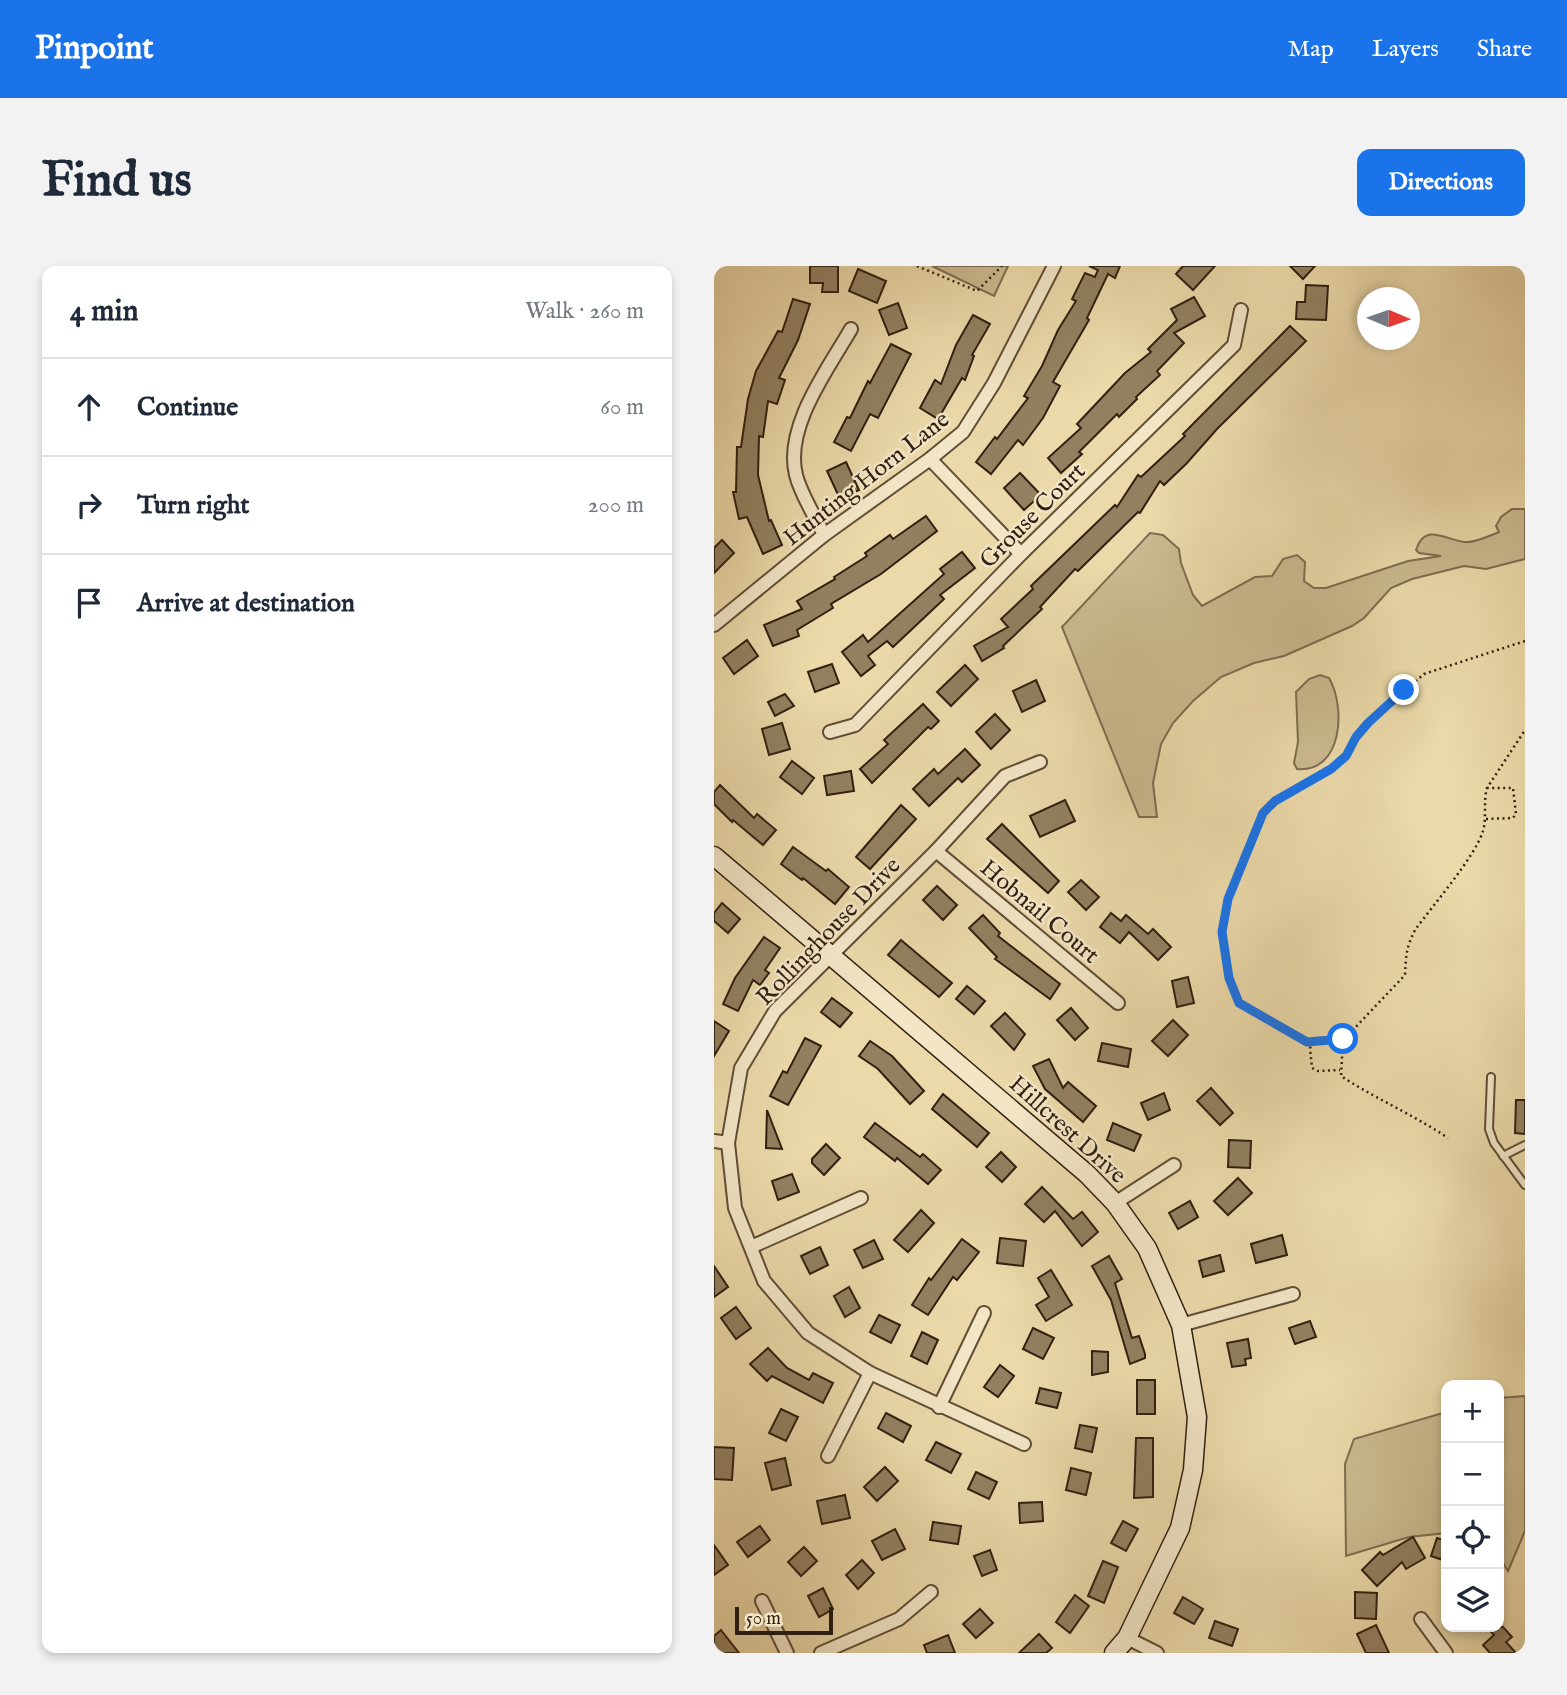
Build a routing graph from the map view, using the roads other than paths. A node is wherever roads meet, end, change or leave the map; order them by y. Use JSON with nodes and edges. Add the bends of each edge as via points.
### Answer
{"nodes":[{"id":1,"x":1054,"y":266,"type":"edge"},
{"id":2,"x":1241,"y":310,"type":"dead end"},
{"id":3,"x":851,"y":329,"type":"dead end"},
{"id":4,"x":930,"y":459,"type":"junction"},
{"id":5,"x":824,"y":535,"type":"junction"},
{"id":6,"x":1021,"y":554,"type":"junction"},
{"id":7,"x":714,"y":625,"type":"edge"},
{"id":8,"x":830,"y":732,"type":"dead end"},
{"id":9,"x":1040,"y":762,"type":"dead end"},
{"id":10,"x":936,"y":851,"type":"junction"},
{"id":11,"x":714,"y":856,"type":"edge"},
{"id":12,"x":829,"y":955,"type":"junction"},
{"id":13,"x":1118,"y":1003,"type":"dead end"},
{"id":14,"x":1492,"y":1077,"type":"dead end"},
{"id":15,"x":714,"y":1141,"type":"edge"},
{"id":16,"x":728,"y":1143,"type":"junction"},
{"id":17,"x":1525,"y":1145,"type":"edge"},
{"id":18,"x":1503,"y":1156,"type":"junction"},
{"id":19,"x":1174,"y":1165,"type":"dead end"},
{"id":20,"x":1525,"y":1185,"type":"edge"},
{"id":21,"x":861,"y":1198,"type":"dead end"},
{"id":22,"x":1115,"y":1203,"type":"junction"},
{"id":23,"x":751,"y":1247,"type":"junction"},
{"id":24,"x":1293,"y":1294,"type":"dead end"},
{"id":25,"x":984,"y":1313,"type":"dead end"},
{"id":26,"x":1181,"y":1325,"type":"junction"},
{"id":27,"x":870,"y":1373,"type":"junction"},
{"id":28,"x":939,"y":1407,"type":"junction"},
{"id":29,"x":1024,"y":1444,"type":"dead end"},
{"id":30,"x":828,"y":1456,"type":"dead end"},
{"id":31,"x":931,"y":1592,"type":"dead end"},
{"id":32,"x":762,"y":1601,"type":"dead end"},
{"id":33,"x":1421,"y":1619,"type":"dead end"},
{"id":34,"x":1128,"y":1638,"type":"junction"},
{"id":35,"x":787,"y":1653,"type":"edge"},
{"id":36,"x":821,"y":1653,"type":"edge"},
{"id":37,"x":1114,"y":1653,"type":"edge"},
{"id":38,"x":1157,"y":1653,"type":"edge"},
{"id":39,"x":1446,"y":1653,"type":"edge"}],
"edges":[{"from":1,"to":4,"type":"street","name":"Hunting Horn Lane","via":[[970,422]]},
{"from":2,"to":6,"type":"street","name":"Grouse Court","via":[[1234,345]]},
{"from":3,"to":5,"type":"street","via":[[806,407],[795,447],[796,475]]},
{"from":4,"to":5,"type":"street","name":"Hunting Horn Lane"},
{"from":4,"to":6,"type":"street"},
{"from":5,"to":7,"type":"street","name":"Hunting Horn Lane"},
{"from":6,"to":8,"type":"street","name":"Grouse Court","via":[[855,724]]},
{"from":9,"to":10,"type":"street","name":"Rollinghouse Drive","via":[[1005,776]]},
{"from":10,"to":12,"type":"street","name":"Rollinghouse Drive"},
{"from":10,"to":13,"type":"street","name":"Hobnail Court"},
{"from":11,"to":12,"type":"street","name":"Hillcrest Drive"},
{"from":12,"to":16,"type":"street","name":"Rollinghouse Drive","via":[[775,1011],[741,1068]]},
{"from":12,"to":22,"type":"street","name":"Hillcrest Drive","via":[[1087,1174]]},
{"from":14,"to":18,"type":"lane","via":[[1489,1129]]},
{"from":15,"to":16,"type":"street"},
{"from":16,"to":23,"type":"street","name":"Rollinghouse Drive","via":[[735,1208]]},
{"from":17,"to":18,"type":"lane"},
{"from":18,"to":20,"type":"lane"},
{"from":19,"to":22,"type":"street"},
{"from":21,"to":23,"type":"street"},
{"from":22,"to":26,"type":"street","name":"Hillcrest Drive","via":[[1147,1248]]},
{"from":23,"to":27,"type":"street","name":"Rollinghouse Drive","via":[[764,1281],[808,1333]]},
{"from":24,"to":26,"type":"street"},
{"from":25,"to":28,"type":"street"},
{"from":26,"to":34,"type":"street","name":"Hillcrest Drive","via":[[1197,1417],[1193,1469],[1180,1528]]},
{"from":27,"to":28,"type":"street","name":"Rollinghouse Drive"},
{"from":27,"to":30,"type":"street"},
{"from":28,"to":29,"type":"street","name":"Rollinghouse Drive"},
{"from":31,"to":36,"type":"street","via":[[898,1619]]},
{"from":32,"to":35,"type":"street"},
{"from":33,"to":39,"type":"street"},
{"from":34,"to":37,"type":"street","name":"Hillcrest Drive"},
{"from":34,"to":38,"type":"street"}]}
